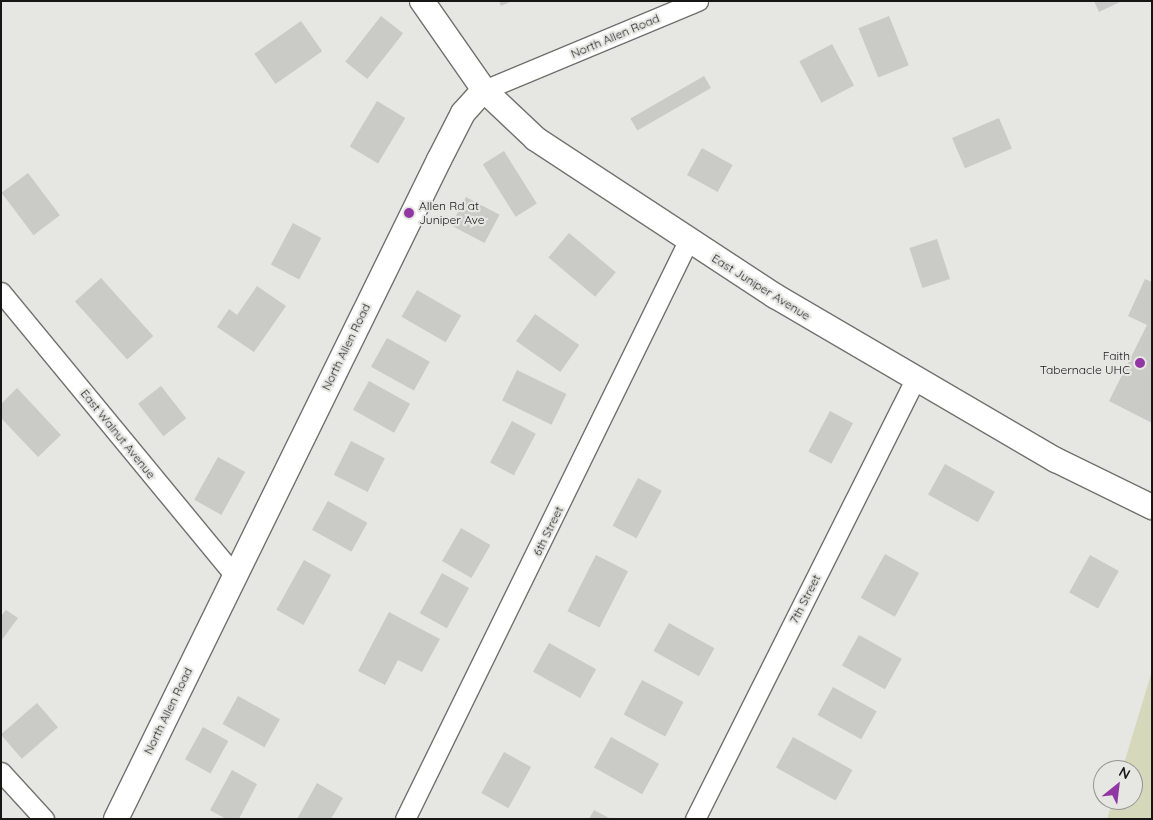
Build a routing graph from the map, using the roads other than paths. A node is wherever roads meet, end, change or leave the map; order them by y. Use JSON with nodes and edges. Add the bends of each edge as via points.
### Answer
{"nodes":[{"id":1,"x":422,"y":1,"type":"edge"},
{"id":2,"x":698,"y":1,"type":"edge"},
{"id":3,"x":484,"y":90,"type":"junction"},
{"id":4,"x":688,"y":241,"type":"junction"},
{"id":5,"x":1,"y":292,"type":"edge"},
{"id":6,"x":915,"y":379,"type":"junction"},
{"id":7,"x":1152,"y":507,"type":"edge"},
{"id":8,"x":235,"y":576,"type":"junction"},
{"id":9,"x":1,"y":772,"type":"edge"},
{"id":10,"x":44,"y":819,"type":"edge"},
{"id":11,"x":116,"y":819,"type":"edge"},
{"id":12,"x":405,"y":819,"type":"edge"},
{"id":13,"x":695,"y":819,"type":"edge"}],
"edges":[{"from":1,"to":3,"type":"street","name":"East Juniper Avenue"},
{"from":2,"to":3,"type":"street","name":"North Allen Road"},
{"from":3,"to":4,"type":"street","name":"East Juniper Avenue","via":[[536,139]]},
{"from":3,"to":8,"type":"street","name":"North Allen Road","via":[[463,113]]},
{"from":4,"to":6,"type":"street","name":"East Juniper Avenue"},
{"from":4,"to":12,"type":"street","name":"6th Street"},
{"from":5,"to":8,"type":"street","name":"East Walnut Avenue"},
{"from":6,"to":7,"type":"street","name":"East Juniper Avenue","via":[[1056,460]]},
{"from":6,"to":13,"type":"street","name":"7th Street"},
{"from":8,"to":11,"type":"street","name":"North Allen Road"},
{"from":9,"to":10,"type":"street"}]}
